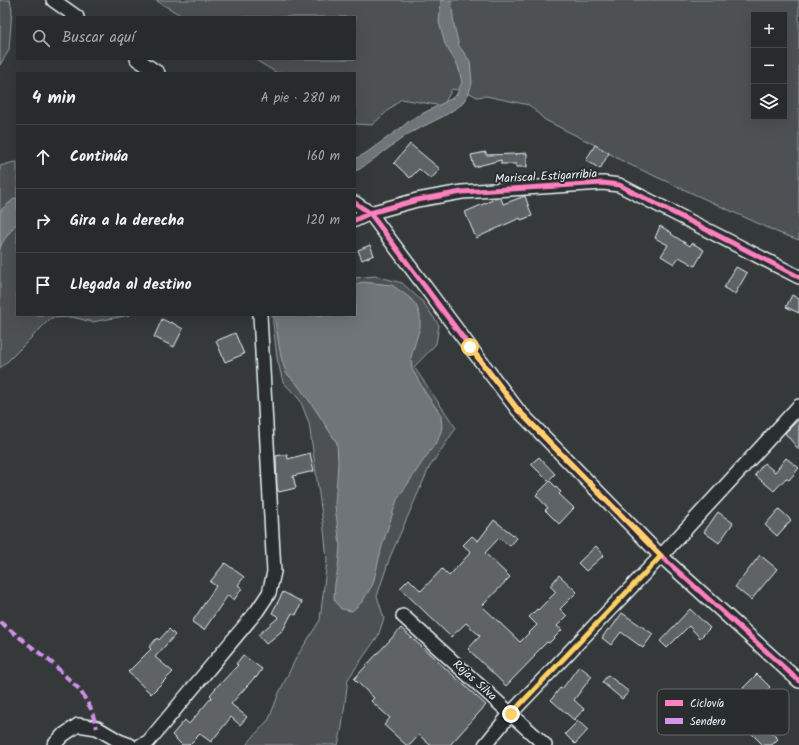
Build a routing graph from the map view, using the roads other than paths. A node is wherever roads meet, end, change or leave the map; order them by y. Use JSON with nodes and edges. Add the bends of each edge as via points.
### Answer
{"nodes":[{"id":1,"x":53,"y":0,"type":"edge"},
{"id":2,"x":76,"y":16,"type":"edge"},
{"id":3,"x":138,"y":60,"type":"edge"},
{"id":4,"x":156,"y":72,"type":"edge"},
{"id":5,"x":356,"y":204,"type":"edge"},
{"id":6,"x":370,"y":213,"type":"junction"},
{"id":7,"x":356,"y":220,"type":"edge"},
{"id":8,"x":799,"y":277,"type":"edge"},
{"id":9,"x":260,"y":316,"type":"edge"},
{"id":10,"x":799,"y":406,"type":"edge"},
{"id":11,"x":661,"y":556,"type":"junction"},
{"id":12,"x":403,"y":616,"type":"dead end"},
{"id":13,"x":799,"y":681,"type":"edge"},
{"id":14,"x":511,"y":714,"type":"junction"},
{"id":15,"x":54,"y":745,"type":"edge"},
{"id":16,"x":130,"y":745,"type":"edge"},
{"id":17,"x":141,"y":745,"type":"edge"},
{"id":18,"x":485,"y":745,"type":"edge"},
{"id":19,"x":545,"y":745,"type":"edge"}],
"edges":[{"from":1,"to":2,"type":"street"},
{"from":3,"to":4,"type":"street"},
{"from":5,"to":6,"type":"street"},
{"from":6,"to":7,"type":"street","name":"Mariscal Estigarribia"},
{"from":6,"to":8,"type":"street","name":"Mariscal Estigarribia","via":[[417,200],[462,192],[603,182],[619,185]]},
{"from":6,"to":11,"type":"street","via":[[518,410]]},
{"from":9,"to":17,"type":"street","via":[[274,572],[269,593],[257,611],[148,742]]},
{"from":10,"to":11,"type":"street"},
{"from":11,"to":13,"type":"street"},
{"from":11,"to":14,"type":"street"},
{"from":12,"to":14,"type":"street","name":"Rojas Silva"},
{"from":14,"to":18,"type":"street"},
{"from":14,"to":19,"type":"street","name":"Rojas Silva"},
{"from":15,"to":16,"type":"street","via":[[78,725],[97,728]]}]}
